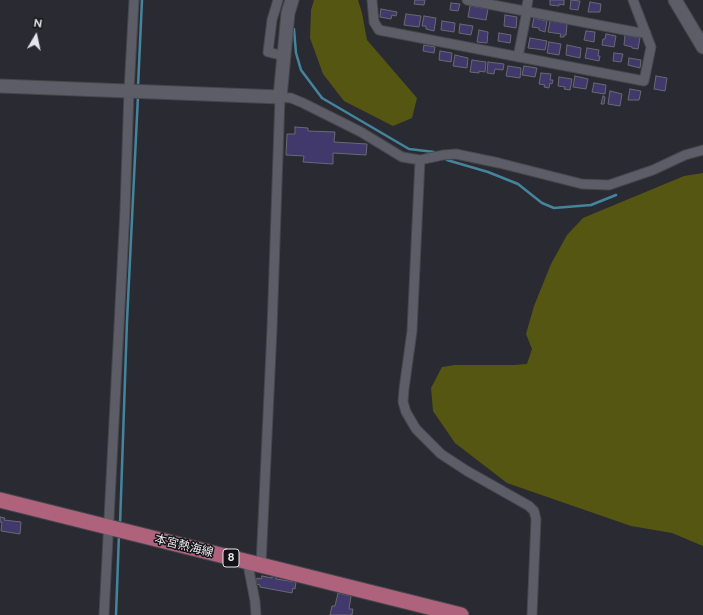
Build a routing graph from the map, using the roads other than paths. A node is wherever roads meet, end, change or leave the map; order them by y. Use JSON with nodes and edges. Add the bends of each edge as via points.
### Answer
{"nodes":[{"id":1,"x":134,"y":0,"type":"edge"},
{"id":2,"x":278,"y":0,"type":"edge"},
{"id":3,"x":292,"y":0,"type":"edge"},
{"id":4,"x":372,"y":0,"type":"edge"},
{"id":5,"x":467,"y":0,"type":"edge"},
{"id":6,"x":528,"y":0,"type":"edge"},
{"id":7,"x":633,"y":0,"type":"edge"},
{"id":8,"x":675,"y":0,"type":"edge"},
{"id":9,"x":526,"y":11,"type":"junction"},
{"id":10,"x":646,"y":33,"type":"junction"},
{"id":11,"x":703,"y":47,"type":"edge"},
{"id":12,"x":284,"y":56,"type":"junction"},
{"id":13,"x":518,"y":57,"type":"junction"},
{"id":14,"x":0,"y":86,"type":"edge"},
{"id":15,"x":129,"y":91,"type":"junction"},
{"id":16,"x":280,"y":97,"type":"junction"},
{"id":17,"x":703,"y":150,"type":"edge"},
{"id":18,"x":420,"y":160,"type":"junction"},
{"id":19,"x":0,"y":500,"type":"edge"},
{"id":20,"x":109,"y":527,"type":"junction"},
{"id":21,"x":255,"y":564,"type":"junction"},
{"id":22,"x":104,"y":615,"type":"edge"},
{"id":23,"x":256,"y":615,"type":"edge"},
{"id":24,"x":461,"y":615,"type":"edge"},
{"id":25,"x":532,"y":615,"type":"edge"}],
"edges":[{"from":1,"to":15,"type":"street"},
{"from":2,"to":12,"type":"street","via":[[272,20],[268,52]]},
{"from":3,"to":12,"type":"street","via":[[288,13]]},
{"from":4,"to":13,"type":"street","via":[[374,22],[379,30]]},
{"from":5,"to":9,"type":"street"},
{"from":6,"to":9,"type":"street"},
{"from":7,"to":10,"type":"street"},
{"from":8,"to":11,"type":"street"},
{"from":9,"to":10,"type":"street"},
{"from":9,"to":13,"type":"street"},
{"from":10,"to":13,"type":"street","via":[[651,47],[644,81]]},
{"from":12,"to":16,"type":"street"},
{"from":14,"to":15,"type":"street"},
{"from":15,"to":16,"type":"street"},
{"from":15,"to":20,"type":"street","via":[[126,210]]},
{"from":16,"to":18,"type":"street","via":[[291,98],[309,106],[361,132],[402,157]]},
{"from":16,"to":21,"type":"street","via":[[272,329]]},
{"from":17,"to":18,"type":"street","via":[[622,181],[598,186],[456,154]]},
{"from":18,"to":25,"type":"street","via":[[412,331],[403,402],[416,430],[441,454],[530,506],[534,511],[536,519]]},
{"from":19,"to":20,"type":"main road","name":"本宮熱海線","number":"8"},
{"from":20,"to":21,"type":"main road","name":"本宮熱海線","number":"8"},
{"from":20,"to":22,"type":"street"},
{"from":21,"to":23,"type":"street","via":[[249,570]]},
{"from":21,"to":24,"type":"main road","name":"本宮熱海線","number":"8"}]}
